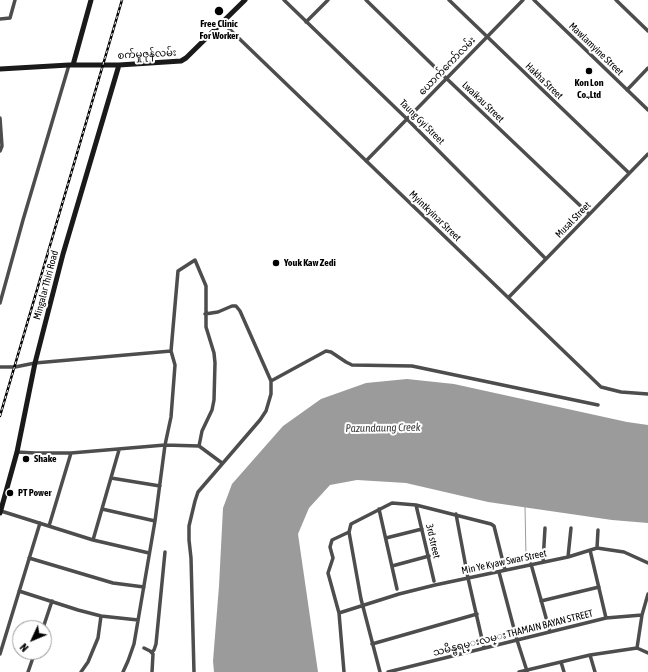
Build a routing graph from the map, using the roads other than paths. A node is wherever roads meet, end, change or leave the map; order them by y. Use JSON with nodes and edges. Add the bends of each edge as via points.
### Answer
{"nodes":[{"id":1,"x":15,"y":0,"type":"edge"},
{"id":2,"x":91,"y":0,"type":"edge"},
{"id":3,"x":245,"y":0,"type":"edge"},
{"id":4,"x":284,"y":0,"type":"edge"},
{"id":5,"x":328,"y":0,"type":"edge"},
{"id":6,"x":366,"y":0,"type":"edge"},
{"id":7,"x":449,"y":0,"type":"edge"},
{"id":8,"x":523,"y":0,"type":"edge"},
{"id":9,"x":534,"y":0,"type":"edge"},
{"id":10,"x":616,"y":0,"type":"edge"},
{"id":11,"x":0,"y":19,"type":"edge"},
{"id":12,"x":306,"y":22,"type":"junction"},
{"id":13,"x":223,"y":23,"type":"junction"},
{"id":14,"x":648,"y":31,"type":"edge"},
{"id":15,"x":487,"y":37,"type":"junction"},
{"id":16,"x":71,"y":65,"type":"junction"},
{"id":17,"x":118,"y":65,"type":"junction"},
{"id":18,"x":648,"y":68,"type":"edge"},
{"id":19,"x":0,"y":69,"type":"edge"},
{"id":20,"x":446,"y":78,"type":"junction"},
{"id":21,"x":627,"y":90,"type":"junction"},
{"id":22,"x":648,"y":110,"type":"edge"},
{"id":23,"x":0,"y":118,"type":"edge"},
{"id":24,"x":408,"y":119,"type":"junction"},
{"id":25,"x":1,"y":146,"type":"edge"},
{"id":26,"x":0,"y":151,"type":"edge"},
{"id":27,"x":648,"y":154,"type":"edge"},
{"id":28,"x":366,"y":161,"type":"junction"},
{"id":29,"x":629,"y":173,"type":"junction"},
{"id":30,"x":590,"y":214,"type":"junction"},
{"id":31,"x":546,"y":259,"type":"junction"},
{"id":32,"x":509,"y":297,"type":"junction"},
{"id":33,"x":0,"y":303,"type":"edge"},
{"id":34,"x":205,"y":314,"type":"junction"},
{"id":35,"x":171,"y":351,"type":"junction"},
{"id":36,"x":35,"y":363,"type":"junction"},
{"id":37,"x":0,"y":367,"type":"edge"},
{"id":38,"x":271,"y":382,"type":"junction"},
{"id":39,"x":648,"y":394,"type":"edge"},
{"id":40,"x":598,"y":405,"type":"dead end"},
{"id":41,"x":166,"y":445,"type":"junction"},
{"id":42,"x":199,"y":446,"type":"junction"},
{"id":43,"x":119,"y":450,"type":"junction"},
{"id":44,"x":17,"y":452,"type":"junction"},
{"id":45,"x":71,"y":453,"type":"junction"},
{"id":46,"x":222,"y":463,"type":"junction"},
{"id":47,"x":111,"y":478,"type":"junction"},
{"id":48,"x":160,"y":486,"type":"junction"},
{"id":49,"x":416,"y":505,"type":"junction"},
{"id":50,"x":102,"y":508,"type":"junction"},
{"id":51,"x":379,"y":509,"type":"junction"},
{"id":52,"x":0,"y":512,"type":"edge"},
{"id":53,"x":456,"y":514,"type":"junction"},
{"id":54,"x":155,"y":521,"type":"junction"},
{"id":55,"x":40,"y":523,"type":"junction"},
{"id":56,"x":49,"y":526,"type":"junction"},
{"id":57,"x":545,"y":528,"type":"dead end"},
{"id":58,"x":570,"y":528,"type":"dead end"},
{"id":59,"x":422,"y":529,"type":"junction"},
{"id":60,"x":598,"y":530,"type":"dead end"},
{"id":61,"x":349,"y":532,"type":"junction"},
{"id":62,"x":386,"y":538,"type":"junction"},
{"id":63,"x":93,"y":540,"type":"junction"},
{"id":64,"x":597,"y":548,"type":"junction"},
{"id":65,"x":590,"y":550,"type":"junction"},
{"id":66,"x":165,"y":552,"type":"dead end"},
{"id":67,"x":149,"y":553,"type":"junction"},
{"id":68,"x":429,"y":556,"type":"junction"},
{"id":69,"x":568,"y":557,"type":"junction"},
{"id":70,"x":29,"y":558,"type":"junction"},
{"id":71,"x":542,"y":562,"type":"junction"},
{"id":72,"x":648,"y":563,"type":"edge"},
{"id":73,"x":531,"y":564,"type":"junction"},
{"id":74,"x":392,"y":566,"type":"junction"},
{"id":75,"x":505,"y":570,"type":"junction"},
{"id":76,"x":500,"y":572,"type":"junction"},
{"id":77,"x":468,"y":578,"type":"junction"},
{"id":78,"x":434,"y":581,"type":"dead end"},
{"id":79,"x":144,"y":587,"type":"junction"},
{"id":80,"x":599,"y":588,"type":"junction"},
{"id":81,"x":397,"y":589,"type":"dead end"},
{"id":82,"x":19,"y":591,"type":"junction"},
{"id":83,"x":648,"y":594,"type":"edge"},
{"id":84,"x":52,"y":601,"type":"junction"},
{"id":85,"x":541,"y":601,"type":"junction"},
{"id":86,"x":363,"y":605,"type":"junction"},
{"id":87,"x":339,"y":613,"type":"junction"},
{"id":88,"x":477,"y":614,"type":"junction"},
{"id":89,"x":642,"y":615,"type":"junction"},
{"id":90,"x":101,"y":616,"type":"junction"},
{"id":91,"x":606,"y":618,"type":"junction"},
{"id":92,"x":46,"y":620,"type":"edge"},
{"id":93,"x":138,"y":620,"type":"junction"},
{"id":94,"x":550,"y":632,"type":"junction"},
{"id":95,"x":517,"y":640,"type":"junction"},
{"id":96,"x":372,"y":644,"type":"junction"},
{"id":97,"x":144,"y":648,"type":"dead end"},
{"id":98,"x":484,"y":648,"type":"junction"},
{"id":99,"x":638,"y":648,"type":"junction"},
{"id":100,"x":152,"y":652,"type":"junction"},
{"id":101,"x":648,"y":653,"type":"edge"},
{"id":102,"x":0,"y":654,"type":"edge"},
{"id":103,"x":590,"y":655,"type":"junction"},
{"id":104,"x":32,"y":660,"type":"edge"},
{"id":105,"x":561,"y":662,"type":"junction"},
{"id":106,"x":527,"y":671,"type":"edge"},
{"id":107,"x":28,"y":672,"type":"edge"},
{"id":108,"x":81,"y":672,"type":"edge"},
{"id":109,"x":123,"y":672,"type":"edge"},
{"id":110,"x":152,"y":672,"type":"edge"},
{"id":111,"x":194,"y":672,"type":"edge"},
{"id":112,"x":344,"y":672,"type":"edge"},
{"id":113,"x":380,"y":672,"type":"edge"},
{"id":114,"x":388,"y":672,"type":"edge"},
{"id":115,"x":520,"y":672,"type":"edge"},
{"id":116,"x":564,"y":672,"type":"edge"},
{"id":117,"x":595,"y":672,"type":"edge"}],
"edges":[{"from":1,"to":11,"type":"street","via":[[10,18]]},
{"from":2,"to":16,"type":"street"},
{"from":3,"to":13,"type":"street","name":"စက်မှုဇုန်လမ်း"},
{"from":4,"to":12,"type":"street","name":"Taung Gyi Street"},
{"from":5,"to":12,"type":"street"},
{"from":6,"to":20,"type":"street","name":"Lwaikau Street"},
{"from":7,"to":15,"type":"street","name":"Hakha Street"},
{"from":8,"to":15,"type":"street","name":"ယောက်ကော်လမ်း"},
{"from":9,"to":21,"type":"street","name":"Mawlamyine Street"},
{"from":10,"to":14,"type":"street"},
{"from":12,"to":24,"type":"street","name":"Taung Gyi Street"},
{"from":13,"to":17,"type":"street","name":"စက်မှုဇုန်လမ်း","via":[[181,61]]},
{"from":13,"to":28,"type":"street","name":"Myintkyinar Street"},
{"from":15,"to":20,"type":"street","name":"ယောက်ကော်လမ်း"},
{"from":15,"to":29,"type":"street","name":"Hakha Street"},
{"from":16,"to":17,"type":"street","name":"စက်မှုဇုန်လမ်း"},
{"from":16,"to":19,"type":"street","name":"စက်မှုဇုန်လမ်း"},
{"from":16,"to":33,"type":"street"},
{"from":17,"to":36,"type":"street","name":"Mingalar Thiri Road","via":[[63,254]]},
{"from":18,"to":21,"type":"street"},
{"from":20,"to":24,"type":"street","name":"ယောက်ကော်လမ်း"},
{"from":20,"to":30,"type":"street","name":"Lwaikau Street"},
{"from":21,"to":22,"type":"street","name":"Mawlamyine Street"},
{"from":23,"to":25,"type":"street"},
{"from":24,"to":28,"type":"street","name":"ယောက်ကော်လမ်း"},
{"from":24,"to":31,"type":"street","name":"Taung Gyi Street"},
{"from":25,"to":26,"type":"street"},
{"from":27,"to":29,"type":"street","name":"Musal Street"},
{"from":28,"to":32,"type":"street","name":"Myintkyinar Street"},
{"from":29,"to":30,"type":"street","name":"Musal Street"},
{"from":30,"to":31,"type":"street","name":"Musal Street"},
{"from":31,"to":32,"type":"street","name":"Musal Street"},
{"from":32,"to":39,"type":"street","name":"Myintkyinar Street","via":[[601,387]]},
{"from":34,"to":35,"type":"street","via":[[206,286],[195,260],[178,270]]},
{"from":34,"to":38,"type":"street","via":[[236,306]]},
{"from":34,"to":42,"type":"street","via":[[214,353],[214,400]]},
{"from":35,"to":36,"type":"street"},
{"from":35,"to":41,"type":"street","via":[[175,365]]},
{"from":36,"to":37,"type":"street"},
{"from":36,"to":44,"type":"street","name":"Mingalar Thiri Road"},
{"from":38,"to":40,"type":"street","via":[[326,352],[331,352],[352,365],[412,366]]},
{"from":38,"to":46,"type":"street","via":[[270,401],[266,411]]},
{"from":41,"to":42,"type":"street"},
{"from":41,"to":43,"type":"street"},
{"from":41,"to":48,"type":"street"},
{"from":42,"to":46,"type":"street"},
{"from":43,"to":45,"type":"street"},
{"from":43,"to":47,"type":"street"},
{"from":44,"to":45,"type":"street"},
{"from":44,"to":52,"type":"street","name":"Mingalar Thiri Road"},
{"from":45,"to":56,"type":"street"},
{"from":46,"to":111,"type":"street","via":[[198,492],[189,526]]},
{"from":47,"to":48,"type":"street"},
{"from":47,"to":50,"type":"street"},
{"from":48,"to":54,"type":"street"},
{"from":49,"to":51,"type":"street","via":[[392,503]]},
{"from":49,"to":53,"type":"street"},
{"from":49,"to":59,"type":"street","name":"3rd street"},
{"from":50,"to":54,"type":"street"},
{"from":50,"to":63,"type":"street"},
{"from":51,"to":61,"type":"street","via":[[351,524]]},
{"from":51,"to":62,"type":"street"},
{"from":52,"to":55,"type":"street"},
{"from":53,"to":75,"type":"street","via":[[493,524]]},
{"from":53,"to":77,"type":"street"},
{"from":54,"to":67,"type":"street"},
{"from":55,"to":56,"type":"street"},
{"from":55,"to":70,"type":"street"},
{"from":56,"to":63,"type":"street"},
{"from":57,"to":71,"type":"street"},
{"from":58,"to":69,"type":"street"},
{"from":59,"to":62,"type":"street"},
{"from":59,"to":68,"type":"street","name":"3rd street"},
{"from":60,"to":64,"type":"street"},
{"from":61,"to":86,"type":"street"},
{"from":61,"to":87,"type":"street","via":[[333,539],[330,547],[333,558],[328,574]]},
{"from":62,"to":74,"type":"street"},
{"from":63,"to":67,"type":"street"},
{"from":64,"to":65,"type":"street","name":"Min Ye Kyaw Swar Street"},
{"from":64,"to":72,"type":"street","name":"Min Ye Kyaw Swar Street","via":[[624,552]]},
{"from":65,"to":69,"type":"street","name":"Min Ye Kyaw Swar Street"},
{"from":65,"to":80,"type":"street"},
{"from":66,"to":100,"type":"street","via":[[156,644]]},
{"from":67,"to":79,"type":"street"},
{"from":68,"to":74,"type":"street"},
{"from":68,"to":78,"type":"street","name":"3rd street"},
{"from":69,"to":71,"type":"street","name":"Min Ye Kyaw Swar Street"},
{"from":70,"to":79,"type":"street","via":[[114,583]]},
{"from":70,"to":82,"type":"street"},
{"from":71,"to":73,"type":"street","name":"Min Ye Kyaw Swar Street"},
{"from":73,"to":75,"type":"street","name":"Min Ye Kyaw Swar Street"},
{"from":73,"to":85,"type":"street"},
{"from":74,"to":81,"type":"street"},
{"from":75,"to":76,"type":"street","name":"Min Ye Kyaw Swar Street"},
{"from":76,"to":77,"type":"street","name":"Min Ye Kyaw Swar Street"},
{"from":76,"to":95,"type":"street"},
{"from":77,"to":86,"type":"street","name":"Min Ye Kyaw Swar Street"},
{"from":77,"to":88,"type":"street"},
{"from":79,"to":93,"type":"street"},
{"from":80,"to":85,"type":"street"},
{"from":80,"to":91,"type":"street"},
{"from":82,"to":84,"type":"street"},
{"from":82,"to":102,"type":"street"},
{"from":83,"to":89,"type":"street"},
{"from":84,"to":90,"type":"street"},
{"from":84,"to":92,"type":"street"},
{"from":85,"to":94,"type":"street"},
{"from":86,"to":87,"type":"street","name":"Min Ye Kyaw Swar Street"},
{"from":86,"to":96,"type":"street"},
{"from":87,"to":112,"type":"street"},
{"from":88,"to":96,"type":"street"},
{"from":88,"to":98,"type":"street"},
{"from":89,"to":91,"type":"street","name":"သမိန္ဗရမ္းလမ္း THAMAIN BAYAN STREET"},
{"from":89,"to":99,"type":"street"},
{"from":90,"to":93,"type":"street"},
{"from":90,"to":108,"type":"street","via":[[98,638]]},
{"from":91,"to":94,"type":"street","name":"သမိန္ဗရမ္းလမ္း THAMAIN BAYAN STREET"},
{"from":93,"to":109,"type":"street","via":[[134,644]]},
{"from":94,"to":95,"type":"street","name":"သမိန္ဗရမ္းလမ္း THAMAIN BAYAN STREET"},
{"from":95,"to":98,"type":"street","name":"သမိန္ဗရမ္းလမ္း THAMAIN BAYAN STREET"},
{"from":95,"to":106,"type":"street"},
{"from":96,"to":113,"type":"street"},
{"from":97,"to":100,"type":"street"},
{"from":98,"to":114,"type":"street","name":"သမိန္ဗရမ္းလမ္း THAMAIN BAYAN STREET"},
{"from":99,"to":101,"type":"street"},
{"from":99,"to":103,"type":"street"},
{"from":100,"to":110,"type":"street"},
{"from":103,"to":105,"type":"street"},
{"from":103,"to":117,"type":"street"},
{"from":104,"to":107,"type":"street"},
{"from":105,"to":106,"type":"street"},
{"from":105,"to":116,"type":"street"},
{"from":106,"to":115,"type":"street"}]}
